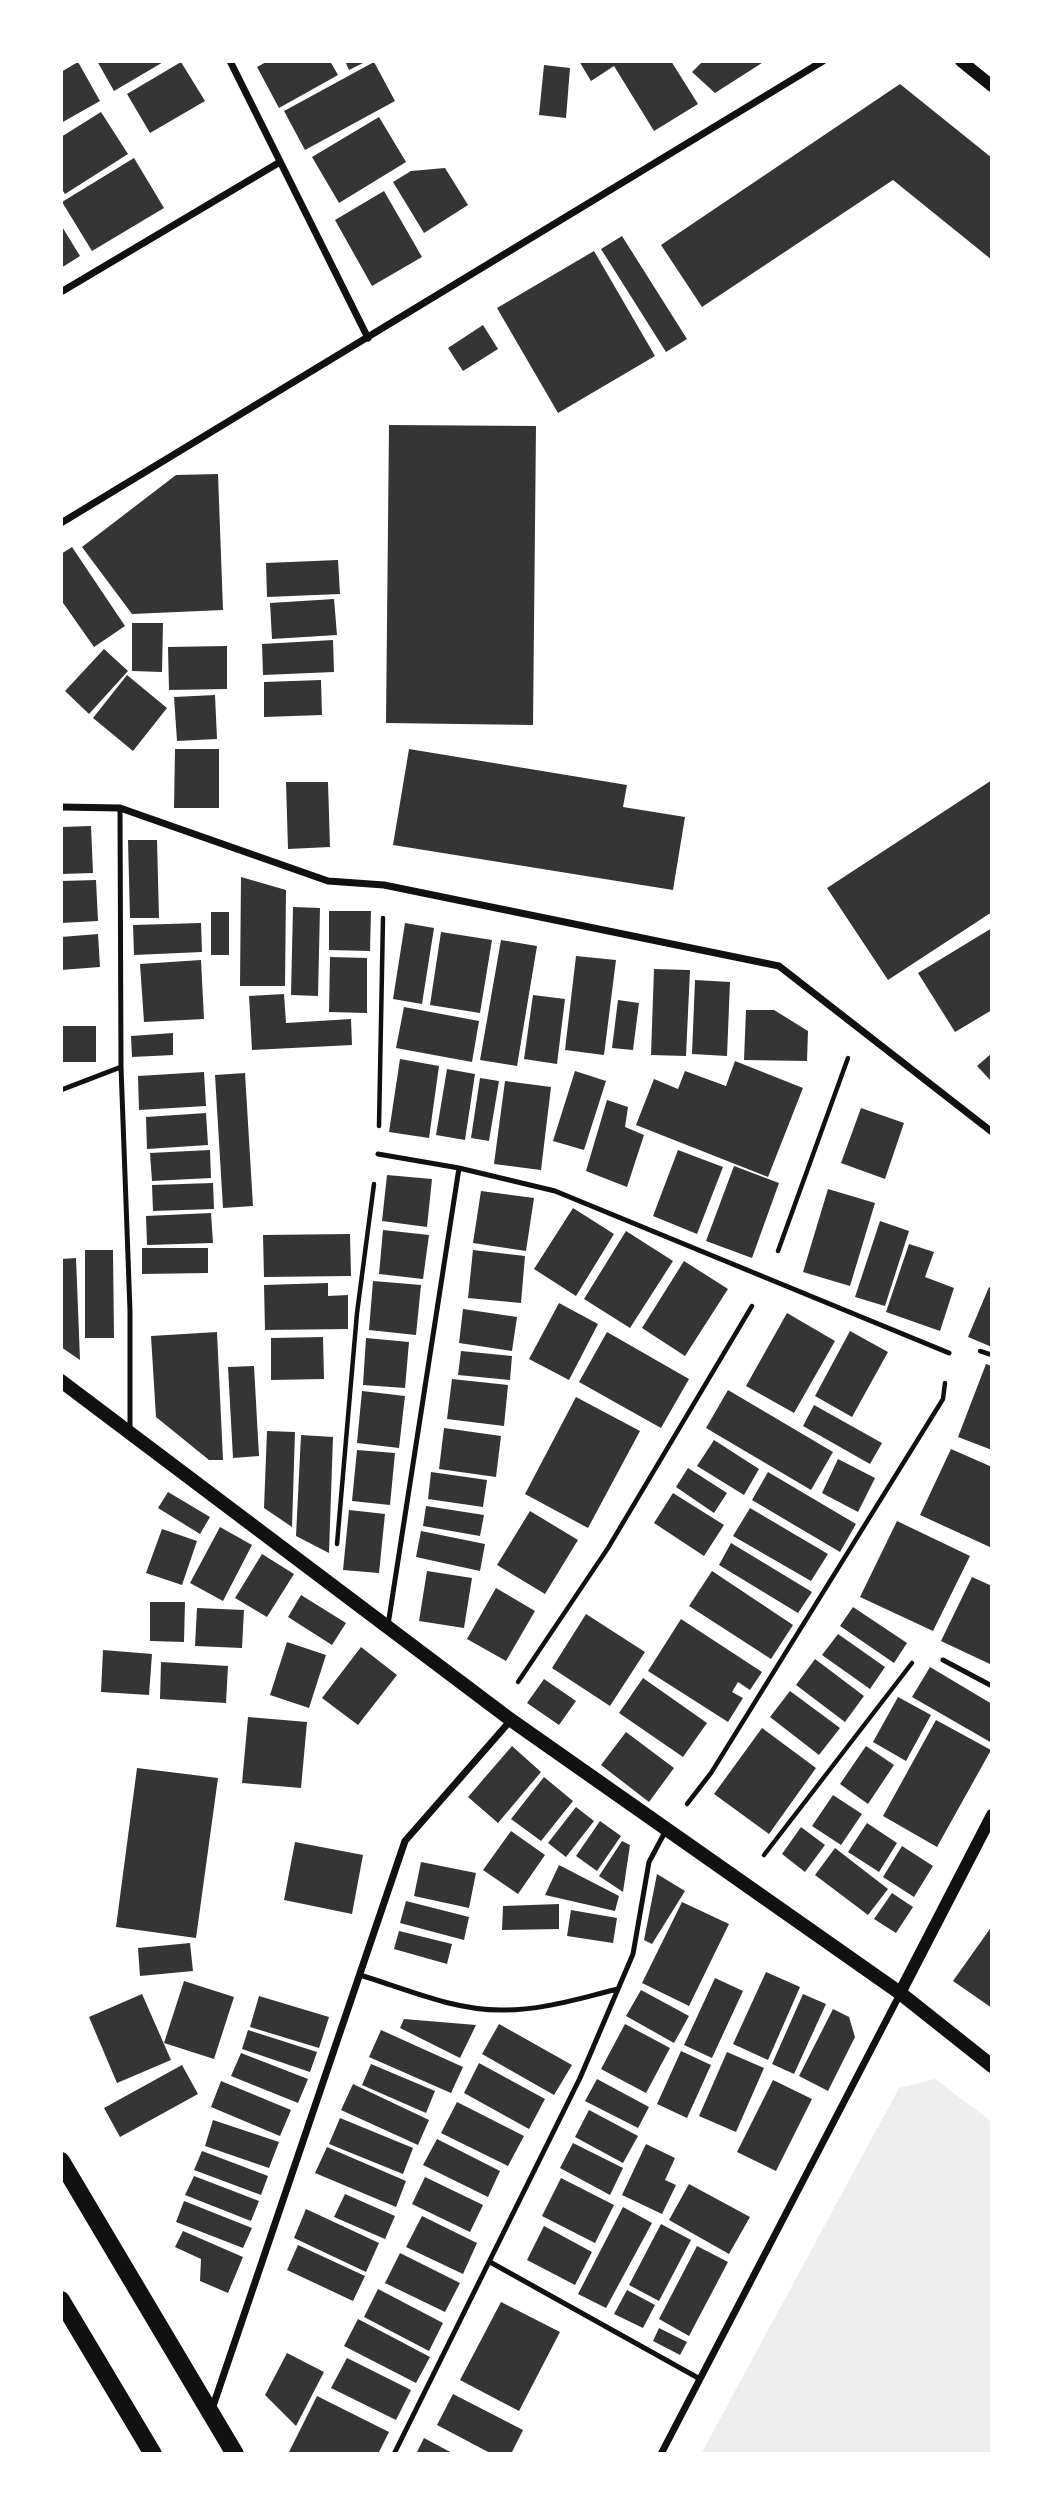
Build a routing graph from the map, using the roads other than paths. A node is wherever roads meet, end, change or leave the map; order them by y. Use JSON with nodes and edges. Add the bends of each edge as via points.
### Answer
{"nodes":[{"id":1,"x":230,"y":61,"type":"edge"},
{"id":2,"x":823,"y":61,"type":"edge"},
{"id":3,"x":961,"y":61,"type":"edge"},
{"id":4,"x":992,"y":86,"type":"edge"},
{"id":5,"x":280,"y":162,"type":"junction"},
{"id":6,"x":61,"y":292,"type":"edge"},
{"id":7,"x":368,"y":338,"type":"junction"},
{"id":8,"x":61,"y":523,"type":"edge"},
{"id":9,"x":61,"y":807,"type":"edge"},
{"id":10,"x":120,"y":808,"type":"junction"},
{"id":11,"x":121,"y":1067,"type":"junction"},
{"id":12,"x":61,"y":1090,"type":"edge"},
{"id":13,"x":992,"y":1132,"type":"edge"},
{"id":14,"x":378,"y":1154,"type":"road end"},
{"id":15,"x":459,"y":1168,"type":"junction"},
{"id":16,"x":949,"y":1353,"type":"road end"},
{"id":17,"x":61,"y":1381,"type":"edge"},
{"id":18,"x":130,"y":1433,"type":"junction"},
{"id":19,"x":388,"y":1628,"type":"junction"},
{"id":20,"x":943,"y":1660,"type":"road end"},
{"id":21,"x":992,"y":1686,"type":"edge"},
{"id":22,"x":505,"y":1715,"type":"junction"},
{"id":23,"x":992,"y":1815,"type":"edge"},
{"id":24,"x":666,"y":1829,"type":"junction"},
{"id":25,"x":360,"y":1975,"type":"junction"},
{"id":26,"x":618,"y":1989,"type":"junction"},
{"id":27,"x":900,"y":1993,"type":"junction"},
{"id":28,"x":992,"y":2066,"type":"edge"},
{"id":29,"x":61,"y":2161,"type":"edge"},
{"id":30,"x":490,"y":2262,"type":"junction"},
{"id":31,"x":61,"y":2300,"type":"edge"},
{"id":32,"x":700,"y":2379,"type":"junction"},
{"id":33,"x":211,"y":2413,"type":"junction"},
{"id":34,"x":153,"y":2454,"type":"edge"},
{"id":35,"x":235,"y":2454,"type":"edge"},
{"id":36,"x":394,"y":2454,"type":"edge"},
{"id":37,"x":661,"y":2454,"type":"edge"}],
"edges":[{"from":1,"to":5,"type":"street"},
{"from":2,"to":7,"type":"street"},
{"from":3,"to":4,"type":"street"},
{"from":5,"to":6,"type":"street"},
{"from":5,"to":7,"type":"street"},
{"from":7,"to":8,"type":"street"},
{"from":9,"to":10,"type":"street"},
{"from":10,"to":11,"type":"lane"},
{"from":10,"to":13,"type":"street","via":[[328,881],[384,886],[779,966]]},
{"from":11,"to":12,"type":"lane"},
{"from":11,"to":18,"type":"lane"},
{"from":14,"to":15,"type":"lane"},
{"from":15,"to":16,"type":"lane","via":[[555,1191]]},
{"from":15,"to":19,"type":"lane"},
{"from":17,"to":18,"type":"main road"},
{"from":18,"to":19,"type":"main road"},
{"from":19,"to":22,"type":"main road"},
{"from":20,"to":21,"type":"lane"},
{"from":22,"to":24,"type":"main road"},
{"from":22,"to":25,"type":"street","via":[[405,1841]]},
{"from":23,"to":27,"type":"street"},
{"from":24,"to":26,"type":"lane","via":[[649,1862],[633,1954]]},
{"from":24,"to":27,"type":"main road"},
{"from":25,"to":26,"type":"lane","via":[[454,2005],[502,2010],[556,2004]]},
{"from":25,"to":33,"type":"street"},
{"from":26,"to":30,"type":"lane"},
{"from":27,"to":28,"type":"main road"},
{"from":27,"to":32,"type":"street"},
{"from":29,"to":33,"type":"main road"},
{"from":30,"to":32,"type":"lane"},
{"from":30,"to":36,"type":"lane"},
{"from":31,"to":34,"type":"main road"},
{"from":32,"to":37,"type":"street"},
{"from":33,"to":35,"type":"main road"}]}
